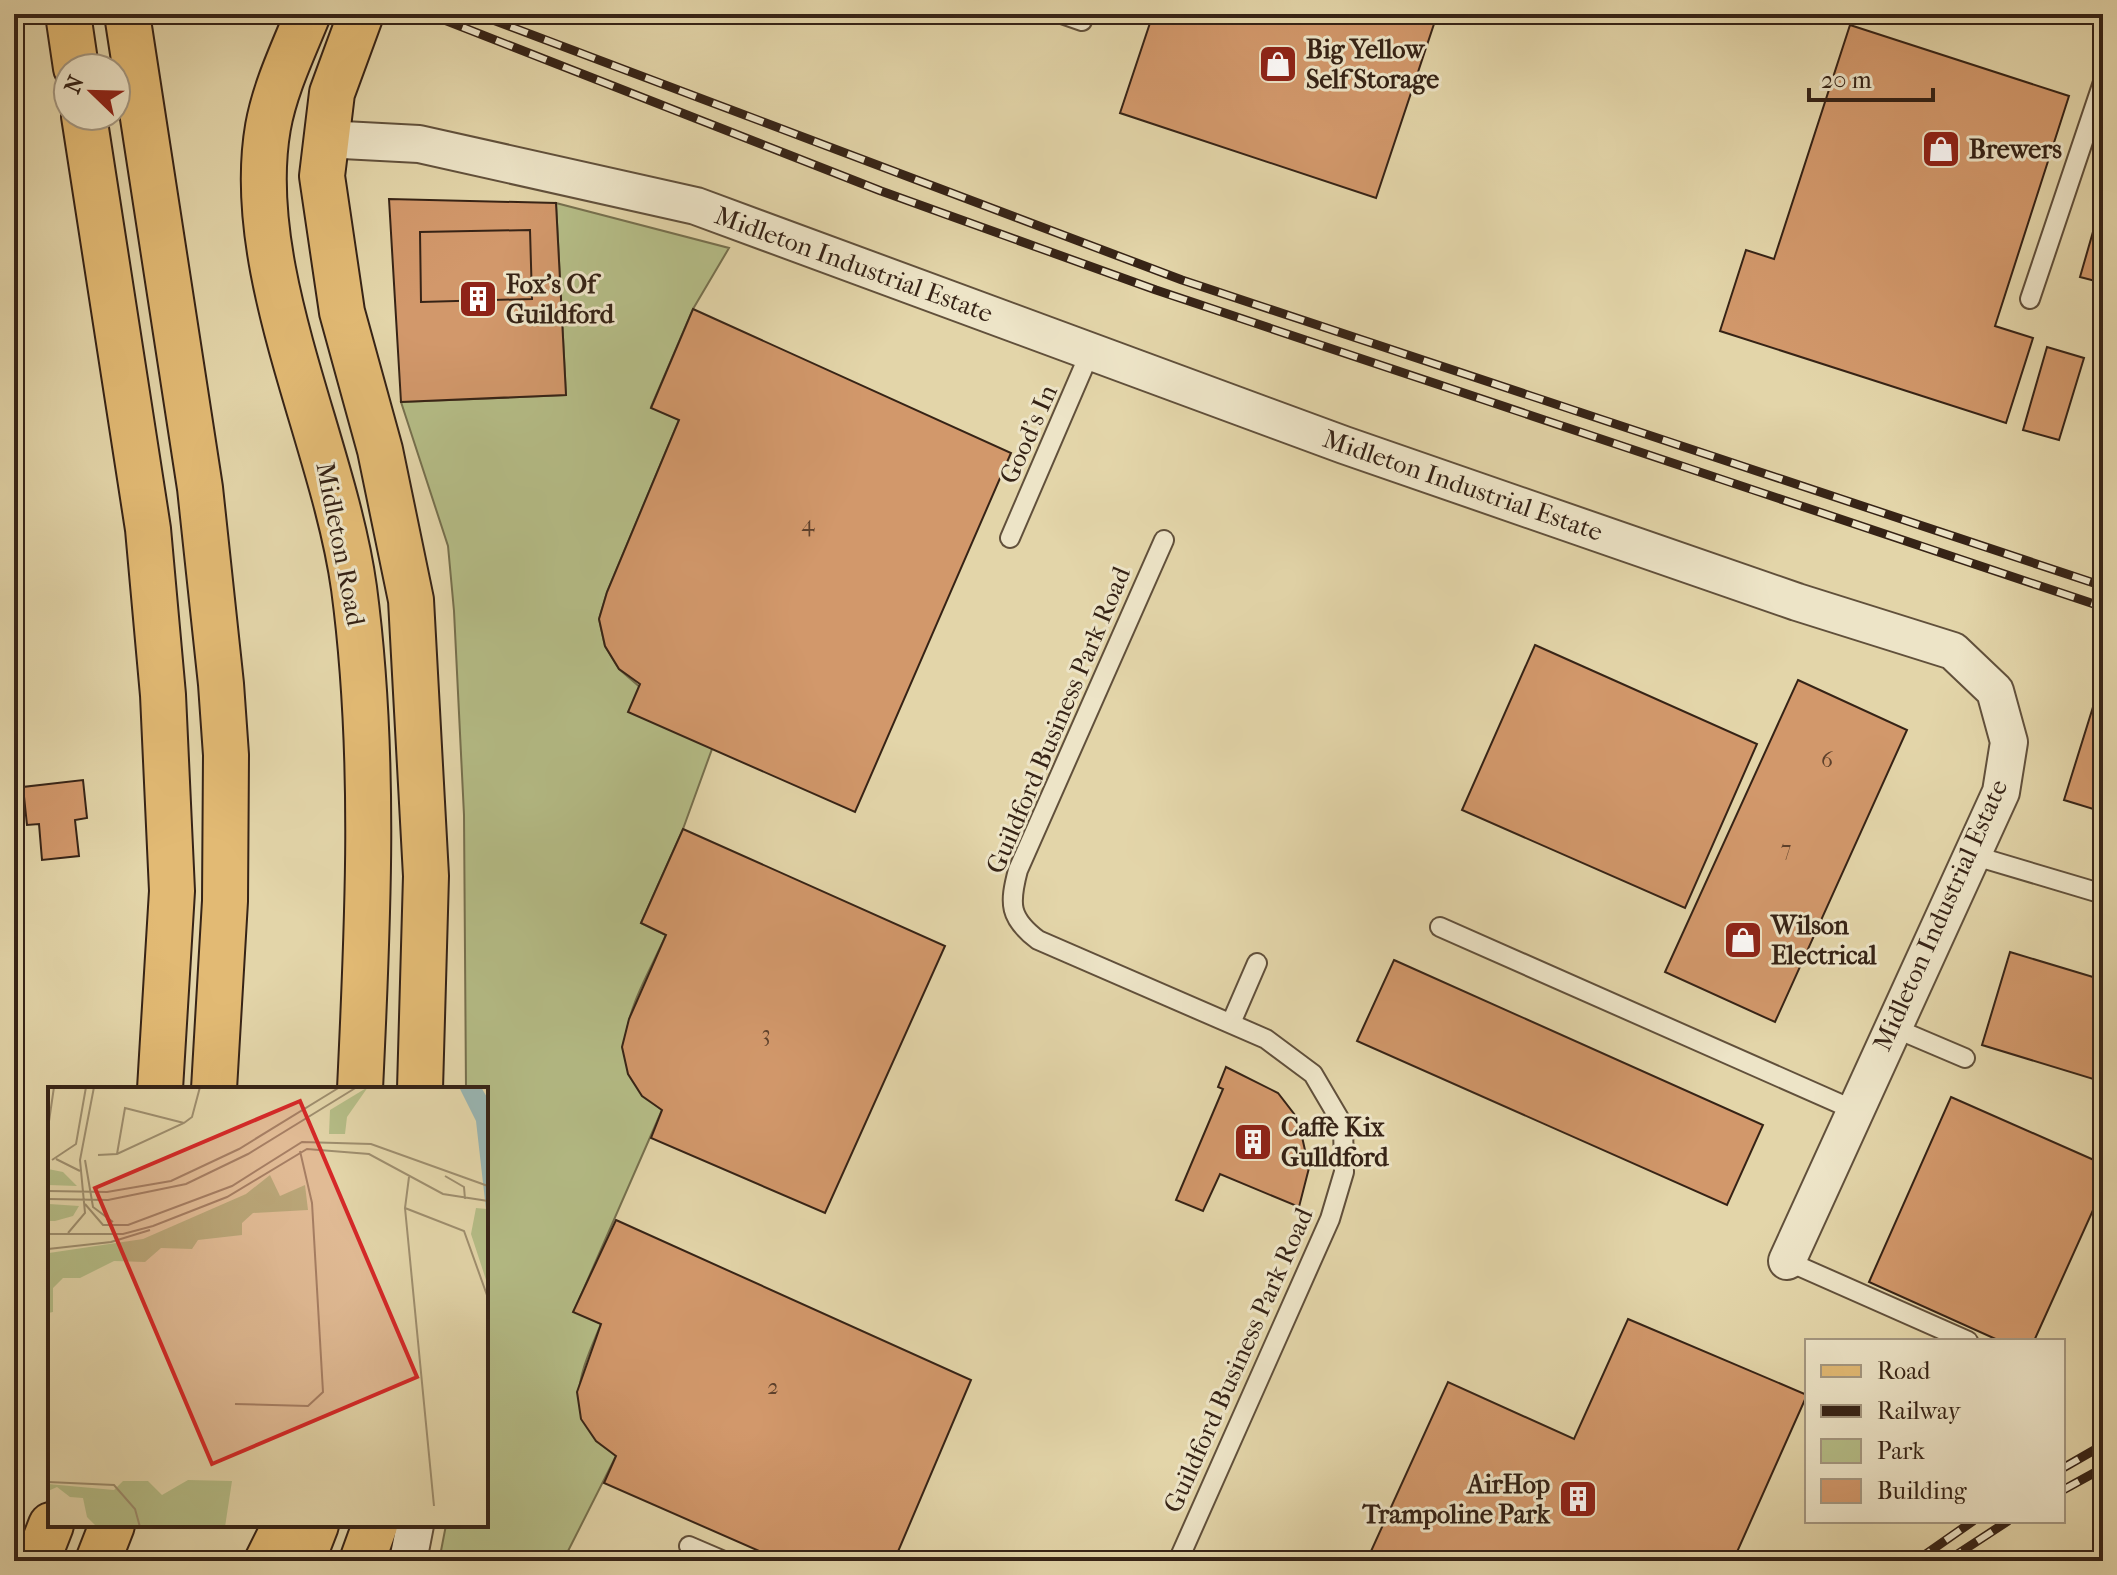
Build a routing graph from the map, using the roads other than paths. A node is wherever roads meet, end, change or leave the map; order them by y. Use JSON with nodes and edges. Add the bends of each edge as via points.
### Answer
{"nodes":[{"id":1,"x":68,"y":14,"type":"edge"},
{"id":2,"x":127,"y":14,"type":"edge"},
{"id":3,"x":308,"y":14,"type":"edge"},
{"id":4,"x":1062,"y":14,"type":"edge"},
{"id":5,"x":1084,"y":14,"type":"edge"},
{"id":6,"x":360,"y":18,"type":"edge"},
{"id":7,"x":74,"y":52,"type":"edge"},
{"id":8,"x":2103,"y":82,"type":"edge"},
{"id":9,"x":87,"y":132,"type":"edge"},
{"id":10,"x":324,"y":139,"type":"junction"},
{"id":11,"x":2030,"y":299,"type":"dead end"},
{"id":12,"x":1091,"y":350,"type":"junction"},
{"id":13,"x":1010,"y":538,"type":"dead end"},
{"id":14,"x":1164,"y":540,"type":"dead end"},
{"id":15,"x":1972,"y":855,"type":"junction"},
{"id":16,"x":2103,"y":894,"type":"edge"},
{"id":17,"x":1440,"y":927,"type":"dead end"},
{"id":18,"x":1257,"y":963,"type":"dead end"},
{"id":19,"x":1231,"y":1023,"type":"junction"},
{"id":20,"x":1892,"y":1027,"type":"junction"},
{"id":21,"x":1965,"y":1058,"type":"dead end"},
{"id":22,"x":160,"y":1087,"type":"edge"},
{"id":23,"x":214,"y":1087,"type":"edge"},
{"id":24,"x":360,"y":1087,"type":"edge"},
{"id":25,"x":420,"y":1087,"type":"edge"},
{"id":26,"x":1854,"y":1110,"type":"junction"},
{"id":27,"x":1787,"y":1261,"type":"joint"},
{"id":28,"x":1963,"y":1339,"type":"edge"},
{"id":29,"x":50,"y":1527,"type":"edge"},
{"id":30,"x":111,"y":1527,"type":"edge"},
{"id":31,"x":284,"y":1527,"type":"edge"},
{"id":32,"x":315,"y":1527,"type":"edge"},
{"id":33,"x":374,"y":1527,"type":"edge"},
{"id":34,"x":415,"y":1527,"type":"edge"},
{"id":35,"x":689,"y":1546,"type":"dead end"},
{"id":36,"x":37,"y":1561,"type":"edge"},
{"id":37,"x":98,"y":1561,"type":"edge"},
{"id":38,"x":267,"y":1561,"type":"edge"},
{"id":39,"x":302,"y":1561,"type":"edge"},
{"id":40,"x":362,"y":1561,"type":"edge"},
{"id":41,"x":408,"y":1561,"type":"edge"},
{"id":42,"x":724,"y":1561,"type":"edge"},
{"id":43,"x":1178,"y":1561,"type":"edge"}],
"edges":[{"from":1,"to":7,"type":"main road"},
{"from":2,"to":23,"type":"main road","via":[[200,488],[221,684],[225,901]]},
{"from":3,"to":24,"type":"main road","name":"Midleton Road","via":[[273,100],[265,193],[277,287],[334,490],[365,675],[367,860]]},
{"from":4,"to":5,"type":"lane","via":[[1082,21]]},
{"from":6,"to":10,"type":"main road","via":[[332,93]]},
{"from":8,"to":11,"type":"lane"},
{"from":9,"to":22,"type":"main road","via":[[148,529],[163,695],[172,891]]},
{"from":10,"to":12,"type":"street","name":"Midleton Industrial Estate","via":[[419,144],[696,206]]},
{"from":10,"to":25,"type":"main road","via":[[322,176],[342,312],[380,450],[411,600],[426,876]]},
{"from":12,"to":13,"type":"lane","name":"Good's In"},
{"from":12,"to":15,"type":"street","name":"Midleton Industrial Estate","via":[[1389,460],[1953,651],[1995,691],[2009,742],[2001,792]]},
{"from":14,"to":19,"type":"lane","name":"Guildford Business Park Road","via":[[1010,898],[1019,926],[1038,940]]},
{"from":15,"to":16,"type":"lane"},
{"from":15,"to":20,"type":"street","name":"Midleton Industrial Estate"},
{"from":17,"to":26,"type":"lane"},
{"from":18,"to":19,"type":"lane"},
{"from":19,"to":43,"type":"lane","name":"Guildford Business Park Road","via":[[1266,1039],[1313,1074],[1343,1125],[1344,1172],[1330,1219]]},
{"from":20,"to":21,"type":"lane"},
{"from":20,"to":26,"type":"street","name":"Midleton Industrial Estate"},
{"from":26,"to":27,"type":"street","name":"Midleton Industrial Estate"},
{"from":27,"to":28,"type":"lane"},
{"from":29,"to":36,"type":"main road"},
{"from":30,"to":37,"type":"main road"},
{"from":31,"to":38,"type":"main road"},
{"from":32,"to":39,"type":"main road"},
{"from":33,"to":40,"type":"main road"},
{"from":34,"to":41,"type":"street"},
{"from":35,"to":42,"type":"lane"}]}
